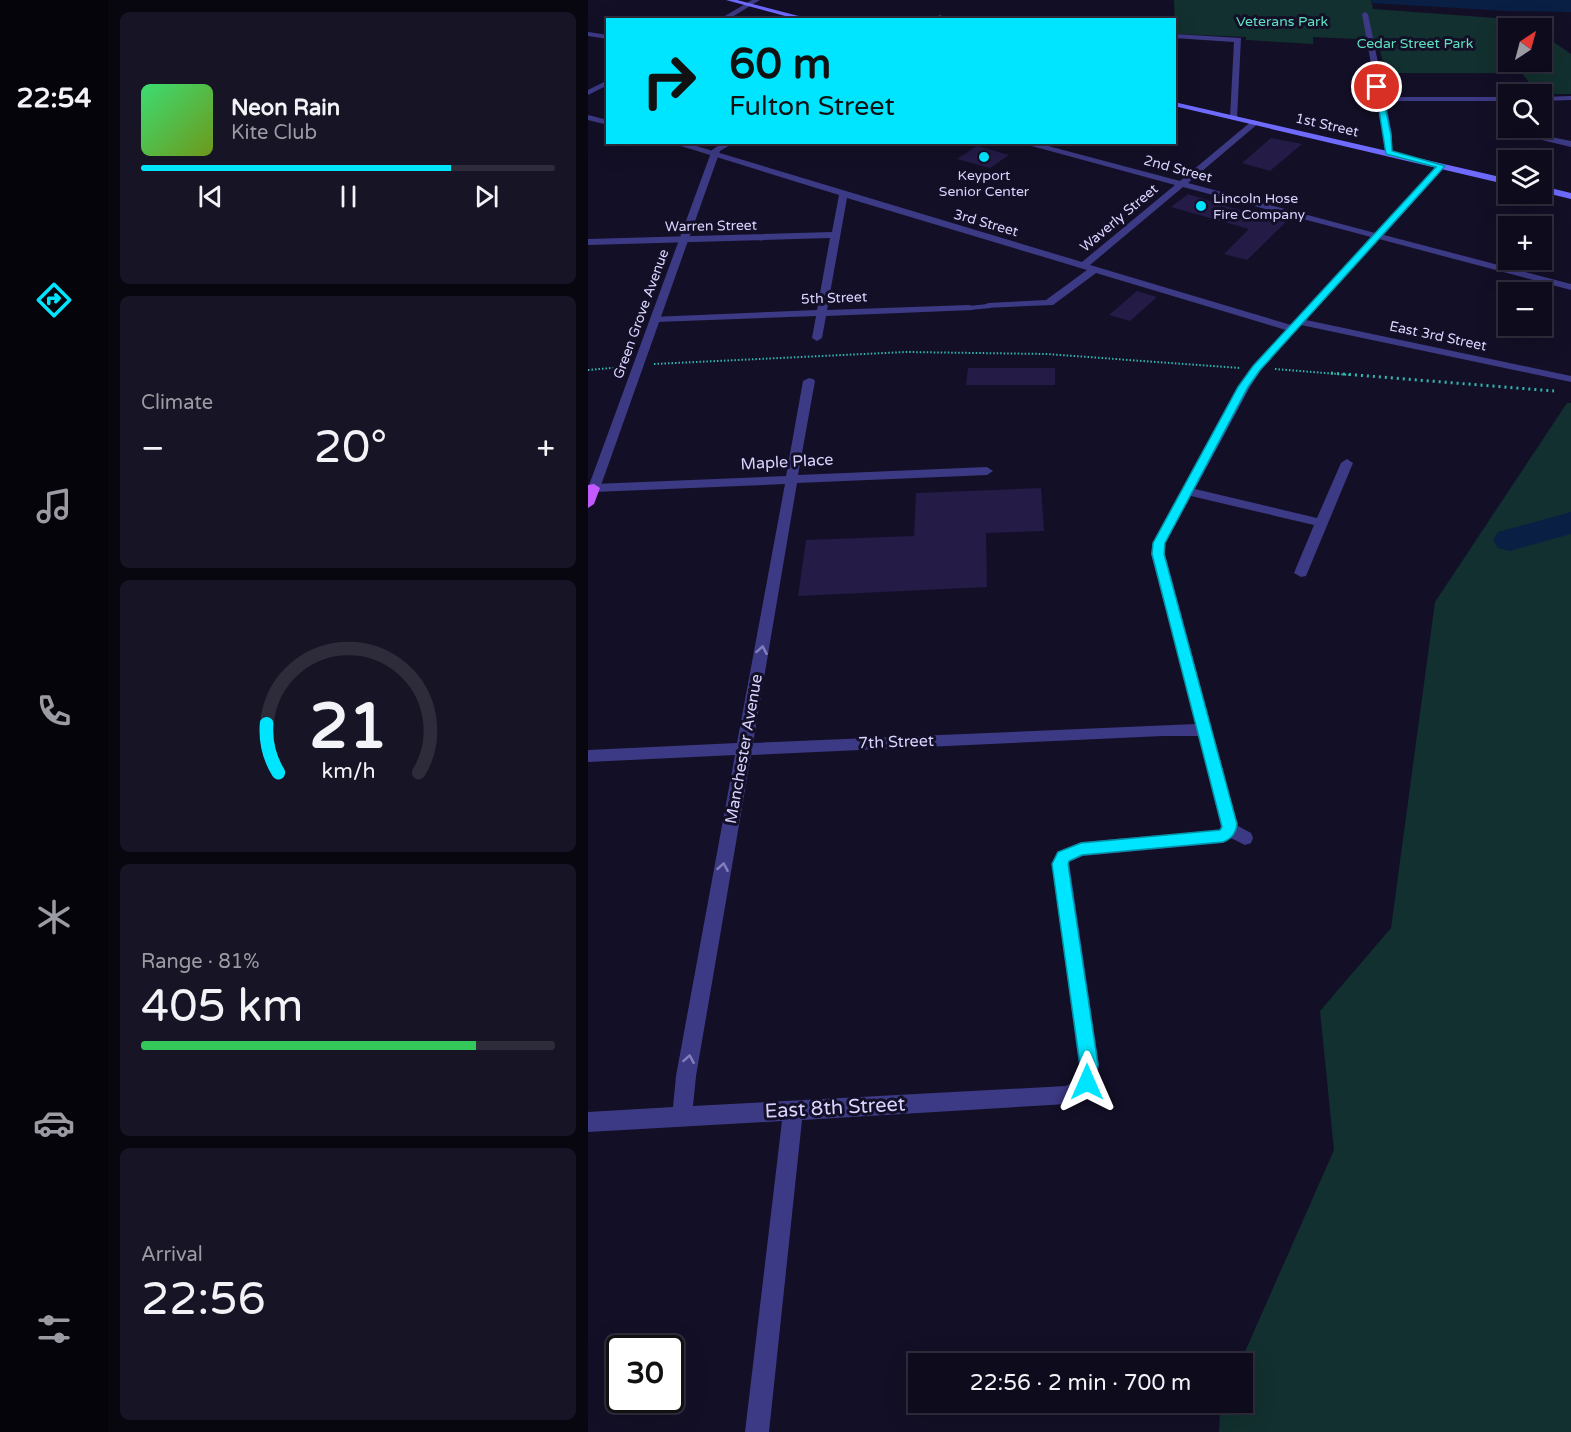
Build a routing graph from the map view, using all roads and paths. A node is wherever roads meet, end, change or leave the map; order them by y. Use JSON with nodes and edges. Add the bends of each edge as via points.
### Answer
{"nodes":[{"id":1,"x":729,"y":0,"type":"edge"},
{"id":2,"x":757,"y":0,"type":"edge"},
{"id":3,"x":748,"y":5,"type":"junction"},
{"id":4,"x":1365,"y":14,"type":"dead end"},
{"id":5,"x":940,"y":16,"type":"dead end"},
{"id":6,"x":725,"y":18,"type":"edge"},
{"id":7,"x":803,"y":18,"type":"edge"},
{"id":8,"x":936,"y":18,"type":"edge"},
{"id":9,"x":588,"y":34,"type":"edge"},
{"id":10,"x":1176,"y":36,"type":"edge"},
{"id":11,"x":606,"y":37,"type":"edge"},
{"id":12,"x":606,"y":83,"type":"edge"},
{"id":13,"x":588,"y":93,"type":"edge"},
{"id":14,"x":1571,"y":98,"type":"edge"},
{"id":15,"x":1380,"y":99,"type":"junction"},
{"id":16,"x":1498,"y":99,"type":"edge"},
{"id":17,"x":1552,"y":99,"type":"edge"},
{"id":18,"x":1176,"y":104,"type":"edge"},
{"id":19,"x":588,"y":117,"type":"edge"},
{"id":20,"x":1234,"y":117,"type":"junction"},
{"id":21,"x":606,"y":122,"type":"edge"},
{"id":22,"x":1256,"y":122,"type":"junction"},
{"id":23,"x":1545,"y":138,"type":"edge"},
{"id":24,"x":678,"y":144,"type":"edge"},
{"id":25,"x":727,"y":144,"type":"edge"},
{"id":26,"x":1030,"y":144,"type":"edge"},
{"id":27,"x":1571,"y":144,"type":"edge"},
{"id":28,"x":1388,"y":153,"type":"junction"},
{"id":29,"x":715,"y":156,"type":"junction"},
{"id":30,"x":1441,"y":166,"type":"junction"},
{"id":31,"x":1498,"y":179,"type":"edge"},
{"id":32,"x":1182,"y":184,"type":"junction"},
{"id":33,"x":1552,"y":191,"type":"edge"},
{"id":34,"x":843,"y":195,"type":"junction"},
{"id":35,"x":1571,"y":196,"type":"edge"},
{"id":36,"x":835,"y":235,"type":"junction"},
{"id":37,"x":1377,"y":237,"type":"junction"},
{"id":38,"x":684,"y":240,"type":"junction"},
{"id":39,"x":588,"y":243,"type":"edge"},
{"id":40,"x":1088,"y":268,"type":"junction"},
{"id":41,"x":1571,"y":287,"type":"edge"},
{"id":42,"x":988,"y":306,"type":"joint"},
{"id":43,"x":1013,"y":306,"type":"joint"},
{"id":44,"x":969,"y":308,"type":"joint"},
{"id":45,"x":822,"y":314,"type":"junction"},
{"id":46,"x":656,"y":319,"type":"junction"},
{"id":47,"x":1296,"y":325,"type":"junction"},
{"id":48,"x":817,"y":338,"type":"dead end"},
{"id":49,"x":638,"y":366,"type":"junction"},
{"id":50,"x":1257,"y":368,"type":"junction"},
{"id":51,"x":588,"y":370,"type":"edge"},
{"id":52,"x":1571,"y":379,"type":"edge"},
{"id":53,"x":808,"y":381,"type":"dead end"},
{"id":54,"x":1559,"y":392,"type":"dead end"},
{"id":55,"x":1347,"y":463,"type":"dead end"},
{"id":56,"x":987,"y":471,"type":"dead end"},
{"id":57,"x":792,"y":478,"type":"junction"},
{"id":58,"x":591,"y":488,"type":"edge"},
{"id":59,"x":1188,"y":491,"type":"junction"},
{"id":60,"x":588,"y":504,"type":"edge"},
{"id":61,"x":1321,"y":523,"type":"junction"},
{"id":62,"x":1301,"y":573,"type":"dead end"},
{"id":63,"x":1204,"y":730,"type":"junction"},
{"id":64,"x":744,"y":749,"type":"junction"},
{"id":65,"x":588,"y":756,"type":"edge"},
{"id":66,"x":1229,"y":829,"type":"junction"},
{"id":67,"x":1245,"y":838,"type":"dead end"},
{"id":68,"x":793,"y":1111,"type":"junction"},
{"id":69,"x":682,"y":1117,"type":"junction"},
{"id":70,"x":588,"y":1122,"type":"edge"},
{"id":71,"x":758,"y":1432,"type":"edge"}],
"edges":[{"from":1,"to":3,"type":"main road"},
{"from":2,"to":3,"type":"street"},
{"from":3,"to":6,"type":"street"},
{"from":3,"to":7,"type":"main road"},
{"from":4,"to":15,"type":"street"},
{"from":5,"to":8,"type":"lane"},
{"from":9,"to":11,"type":"street"},
{"from":10,"to":20,"type":"street","via":[[1238,42]]},
{"from":12,"to":13,"type":"street"},
{"from":14,"to":17,"type":"street"},
{"from":15,"to":16,"type":"street"},
{"from":15,"to":28,"type":"street"},
{"from":18,"to":20,"type":"main road","name":"1st Street"},
{"from":19,"to":21,"type":"street"},
{"from":20,"to":22,"type":"main road","name":"1st Street"},
{"from":22,"to":28,"type":"main road","name":"1st Street"},
{"from":22,"to":32,"type":"street","name":"Waverly Street"},
{"from":23,"to":27,"type":"street"},
{"from":24,"to":29,"type":"street","name":"3rd Street"},
{"from":25,"to":29,"type":"street","name":"Green Grove Avenue","via":[[716,150]]},
{"from":26,"to":32,"type":"street","name":"2nd Street"},
{"from":28,"to":30,"type":"main road","name":"1st Street"},
{"from":29,"to":34,"type":"street","name":"3rd Street"},
{"from":29,"to":38,"type":"street","name":"Green Grove Avenue"},
{"from":30,"to":31,"type":"main road","name":"1st Street"},
{"from":30,"to":37,"type":"street"},
{"from":32,"to":37,"type":"street","name":"2nd Street"},
{"from":32,"to":40,"type":"street","name":"Waverly Street"},
{"from":33,"to":35,"type":"main road"},
{"from":34,"to":36,"type":"street"},
{"from":34,"to":40,"type":"street","name":"3rd Street"},
{"from":36,"to":38,"type":"street","name":"Warren Street"},
{"from":36,"to":45,"type":"street"},
{"from":37,"to":41,"type":"street","name":"2nd Street"},
{"from":37,"to":47,"type":"street"},
{"from":38,"to":39,"type":"street","name":"Warren Street"},
{"from":38,"to":46,"type":"street","name":"Green Grove Avenue"},
{"from":40,"to":43,"type":"street","name":"Waverly Street","via":[[1049,303]]},
{"from":40,"to":47,"type":"street","name":"3rd Street"},
{"from":42,"to":43,"type":"street","name":"5th Street"},
{"from":42,"to":44,"type":"lane","name":"5th Street"},
{"from":44,"to":45,"type":"street","name":"5th Street"},
{"from":45,"to":46,"type":"street","name":"5th Street"},
{"from":45,"to":48,"type":"street"},
{"from":46,"to":49,"type":"street","name":"Green Grove Avenue"},
{"from":47,"to":50,"type":"street"},
{"from":47,"to":52,"type":"street","name":"East 3rd Street"},
{"from":49,"to":50,"type":"path","via":[[906,352],[1046,354]]},
{"from":49,"to":51,"type":"path"},
{"from":49,"to":58,"type":"street","name":"Green Grove Avenue"},
{"from":50,"to":54,"type":"path"},
{"from":50,"to":59,"type":"street"},
{"from":53,"to":57,"type":"street","name":"Manchester Avenue"},
{"from":55,"to":61,"type":"street"},
{"from":56,"to":57,"type":"street","name":"Maple Place"},
{"from":57,"to":58,"type":"street","name":"Maple Place"},
{"from":64,"to":57,"type":"street","name":"Manchester Avenue","one_way":true},
{"from":58,"to":60,"type":"main road","name":"Green Grove Avenue"},
{"from":59,"to":61,"type":"street"},
{"from":59,"to":63,"type":"street","via":[[1159,543],[1158,554]]},
{"from":61,"to":62,"type":"street"},
{"from":63,"to":64,"type":"street","name":"7th Street"},
{"from":63,"to":66,"type":"street"},
{"from":64,"to":65,"type":"street","name":"7th Street"},
{"from":69,"to":64,"type":"street","name":"Manchester Avenue","one_way":true},
{"from":66,"to":67,"type":"street"},
{"from":66,"to":68,"type":"street","name":"East 8th Street","via":[[1223,836],[1081,849],[1063,856],[1060,864],[1089,1065],[1087,1082],[1080,1090],[1067,1095]]},
{"from":68,"to":69,"type":"street","name":"East 8th Street"},
{"from":68,"to":71,"type":"street"},
{"from":69,"to":70,"type":"street","name":"East 8th Street"}]}
